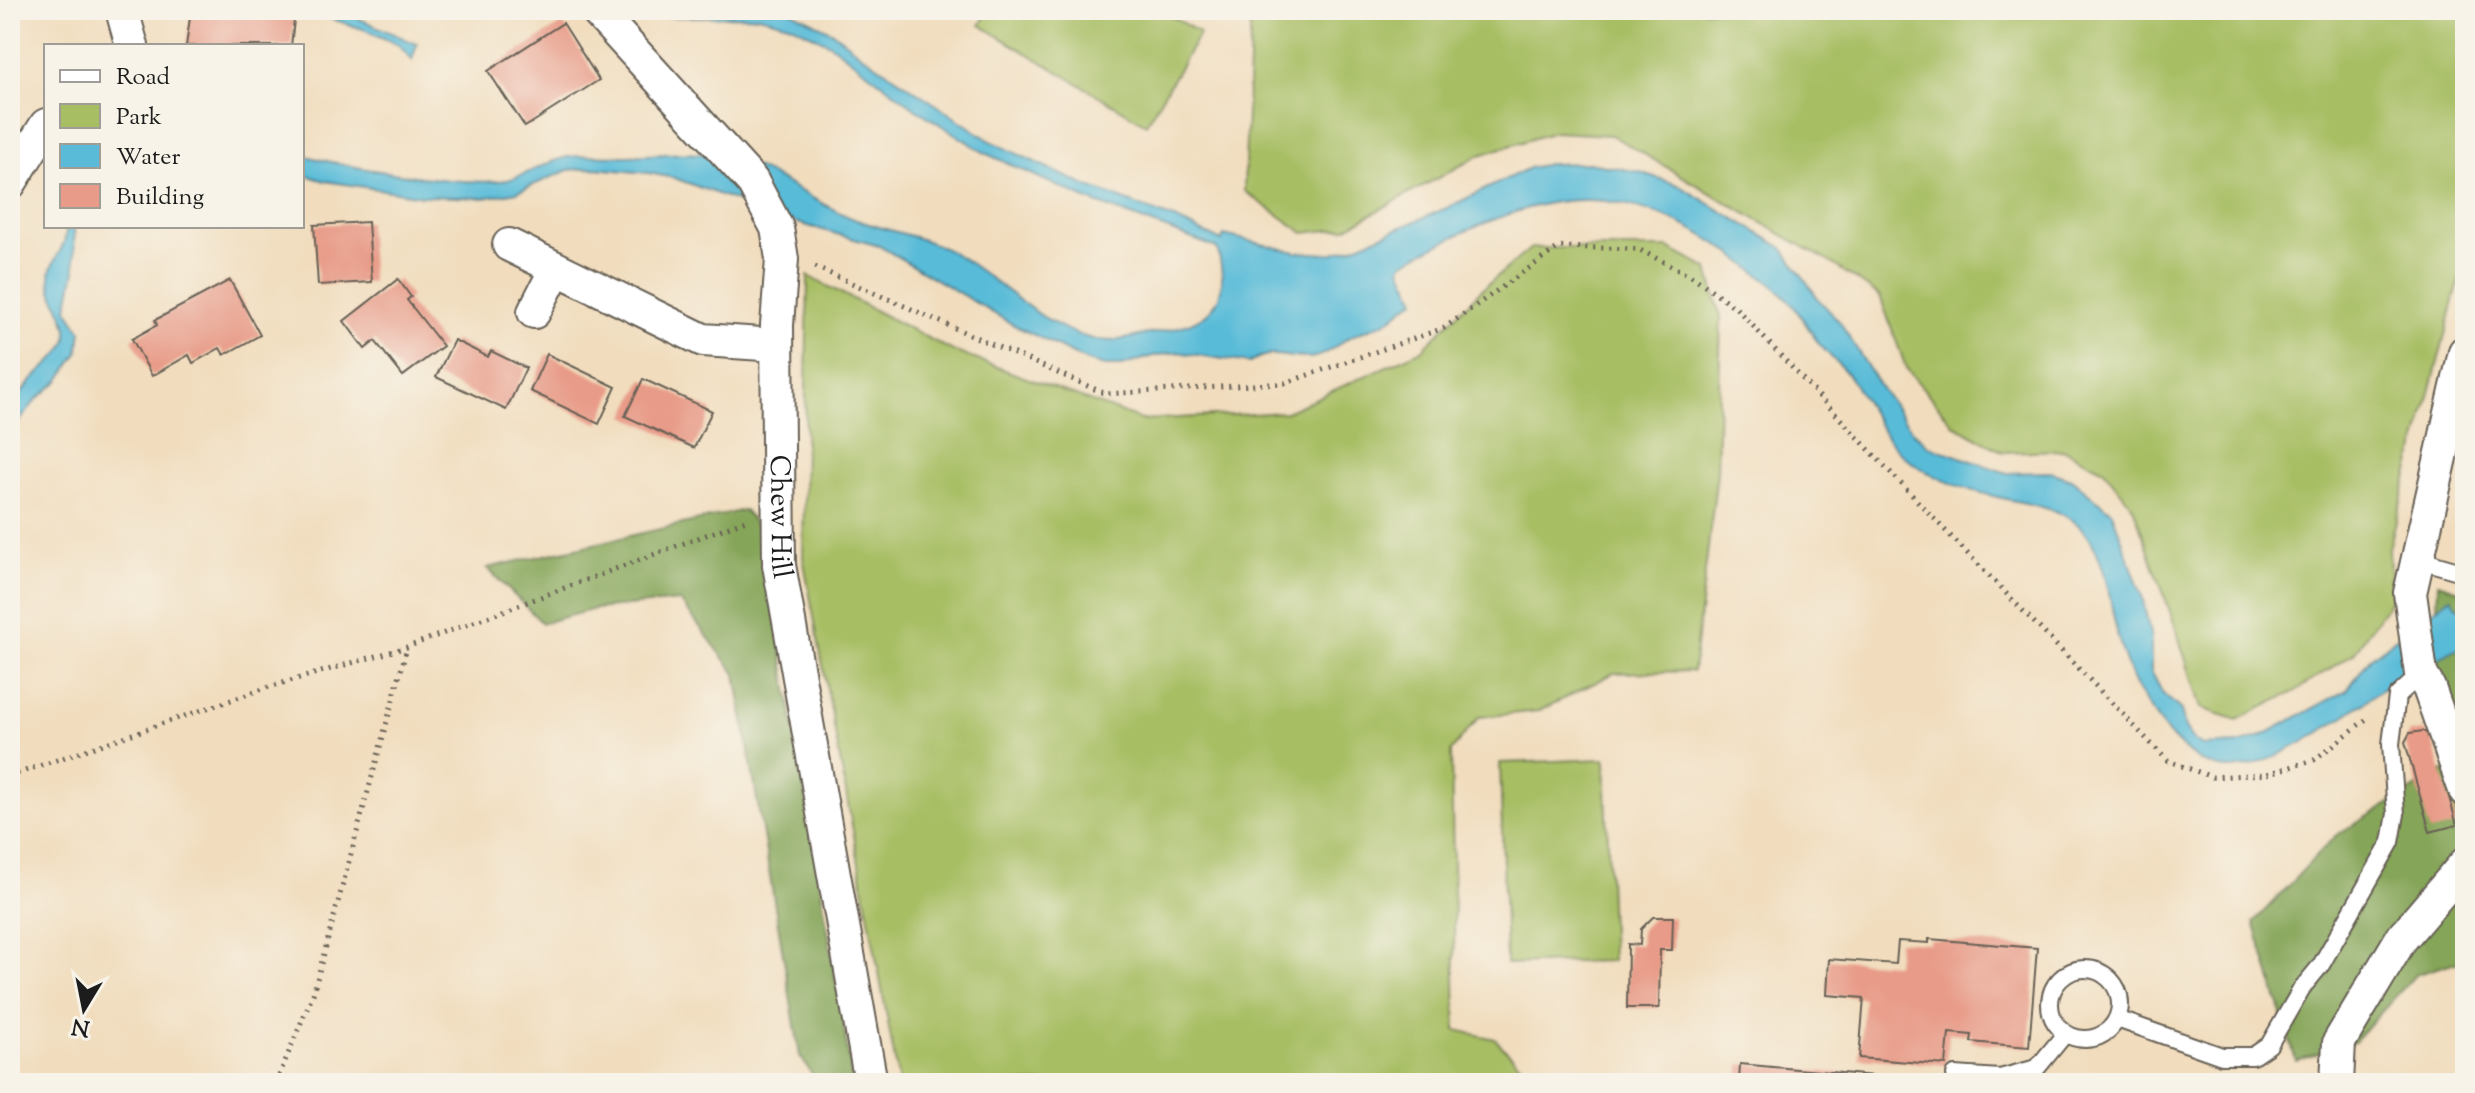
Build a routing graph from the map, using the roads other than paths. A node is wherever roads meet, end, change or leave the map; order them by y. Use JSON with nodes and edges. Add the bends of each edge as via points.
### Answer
{"nodes":[{"id":1,"x":596,"y":10,"type":"edge"},
{"id":2,"x":44,"y":128,"type":"edge"},
{"id":3,"x":10,"y":183,"type":"edge"},
{"id":4,"x":509,"y":245,"type":"dead end"},
{"id":5,"x":556,"y":269,"type":"junction"},
{"id":6,"x":534,"y":312,"type":"dead end"},
{"id":7,"x":777,"y":345,"type":"junction"},
{"id":8,"x":2465,"y":352,"type":"edge"},
{"id":9,"x":2417,"y":559,"type":"junction"},
{"id":10,"x":2465,"y":573,"type":"edge"},
{"id":11,"x":2421,"y":674,"type":"junction"},
{"id":12,"x":2465,"y":790,"type":"edge"},
{"id":13,"x":2465,"y":864,"type":"edge"},
{"id":14,"x":2117,"y":1019,"type":"junction"},
{"id":15,"x":2065,"y":1034,"type":"junction"},
{"id":16,"x":1955,"y":1075,"type":"dead end"},
{"id":17,"x":871,"y":1083,"type":"edge"},
{"id":18,"x":2337,"y":1083,"type":"edge"}],
"edges":[{"from":1,"to":7,"type":"street","name":"Chew Hill","via":[[752,181],[777,228]]},
{"from":2,"to":3,"type":"street"},
{"from":4,"to":5,"type":"street"},
{"from":5,"to":6,"type":"street"},
{"from":5,"to":7,"type":"street","via":[[703,340]]},
{"from":7,"to":17,"type":"street","name":"Chew Hill","via":[[779,565]]},
{"from":8,"to":9,"type":"street"},
{"from":9,"to":10,"type":"lane"},
{"from":9,"to":11,"type":"street","via":[[2410,593]]},
{"from":11,"to":12,"type":"street"},
{"from":11,"to":14,"type":"lane","via":[[2397,696],[2391,744],[2396,814],[2391,842],[2269,1045],[2253,1056],[2222,1056]]},
{"from":13,"to":18,"type":"street","via":[[2401,939],[2339,1042]]},
{"from":14,"to":15,"type":"lane","via":[[2104,1034],[2084,1040]]},
{"from":14,"to":15,"type":"lane","via":[[2121,1000],[2113,981],[2096,969],[2076,969],[2058,980],[2050,998],[2052,1018]]},
{"from":15,"to":16,"type":"lane","via":[[2037,1068],[2000,1078]]}]}
